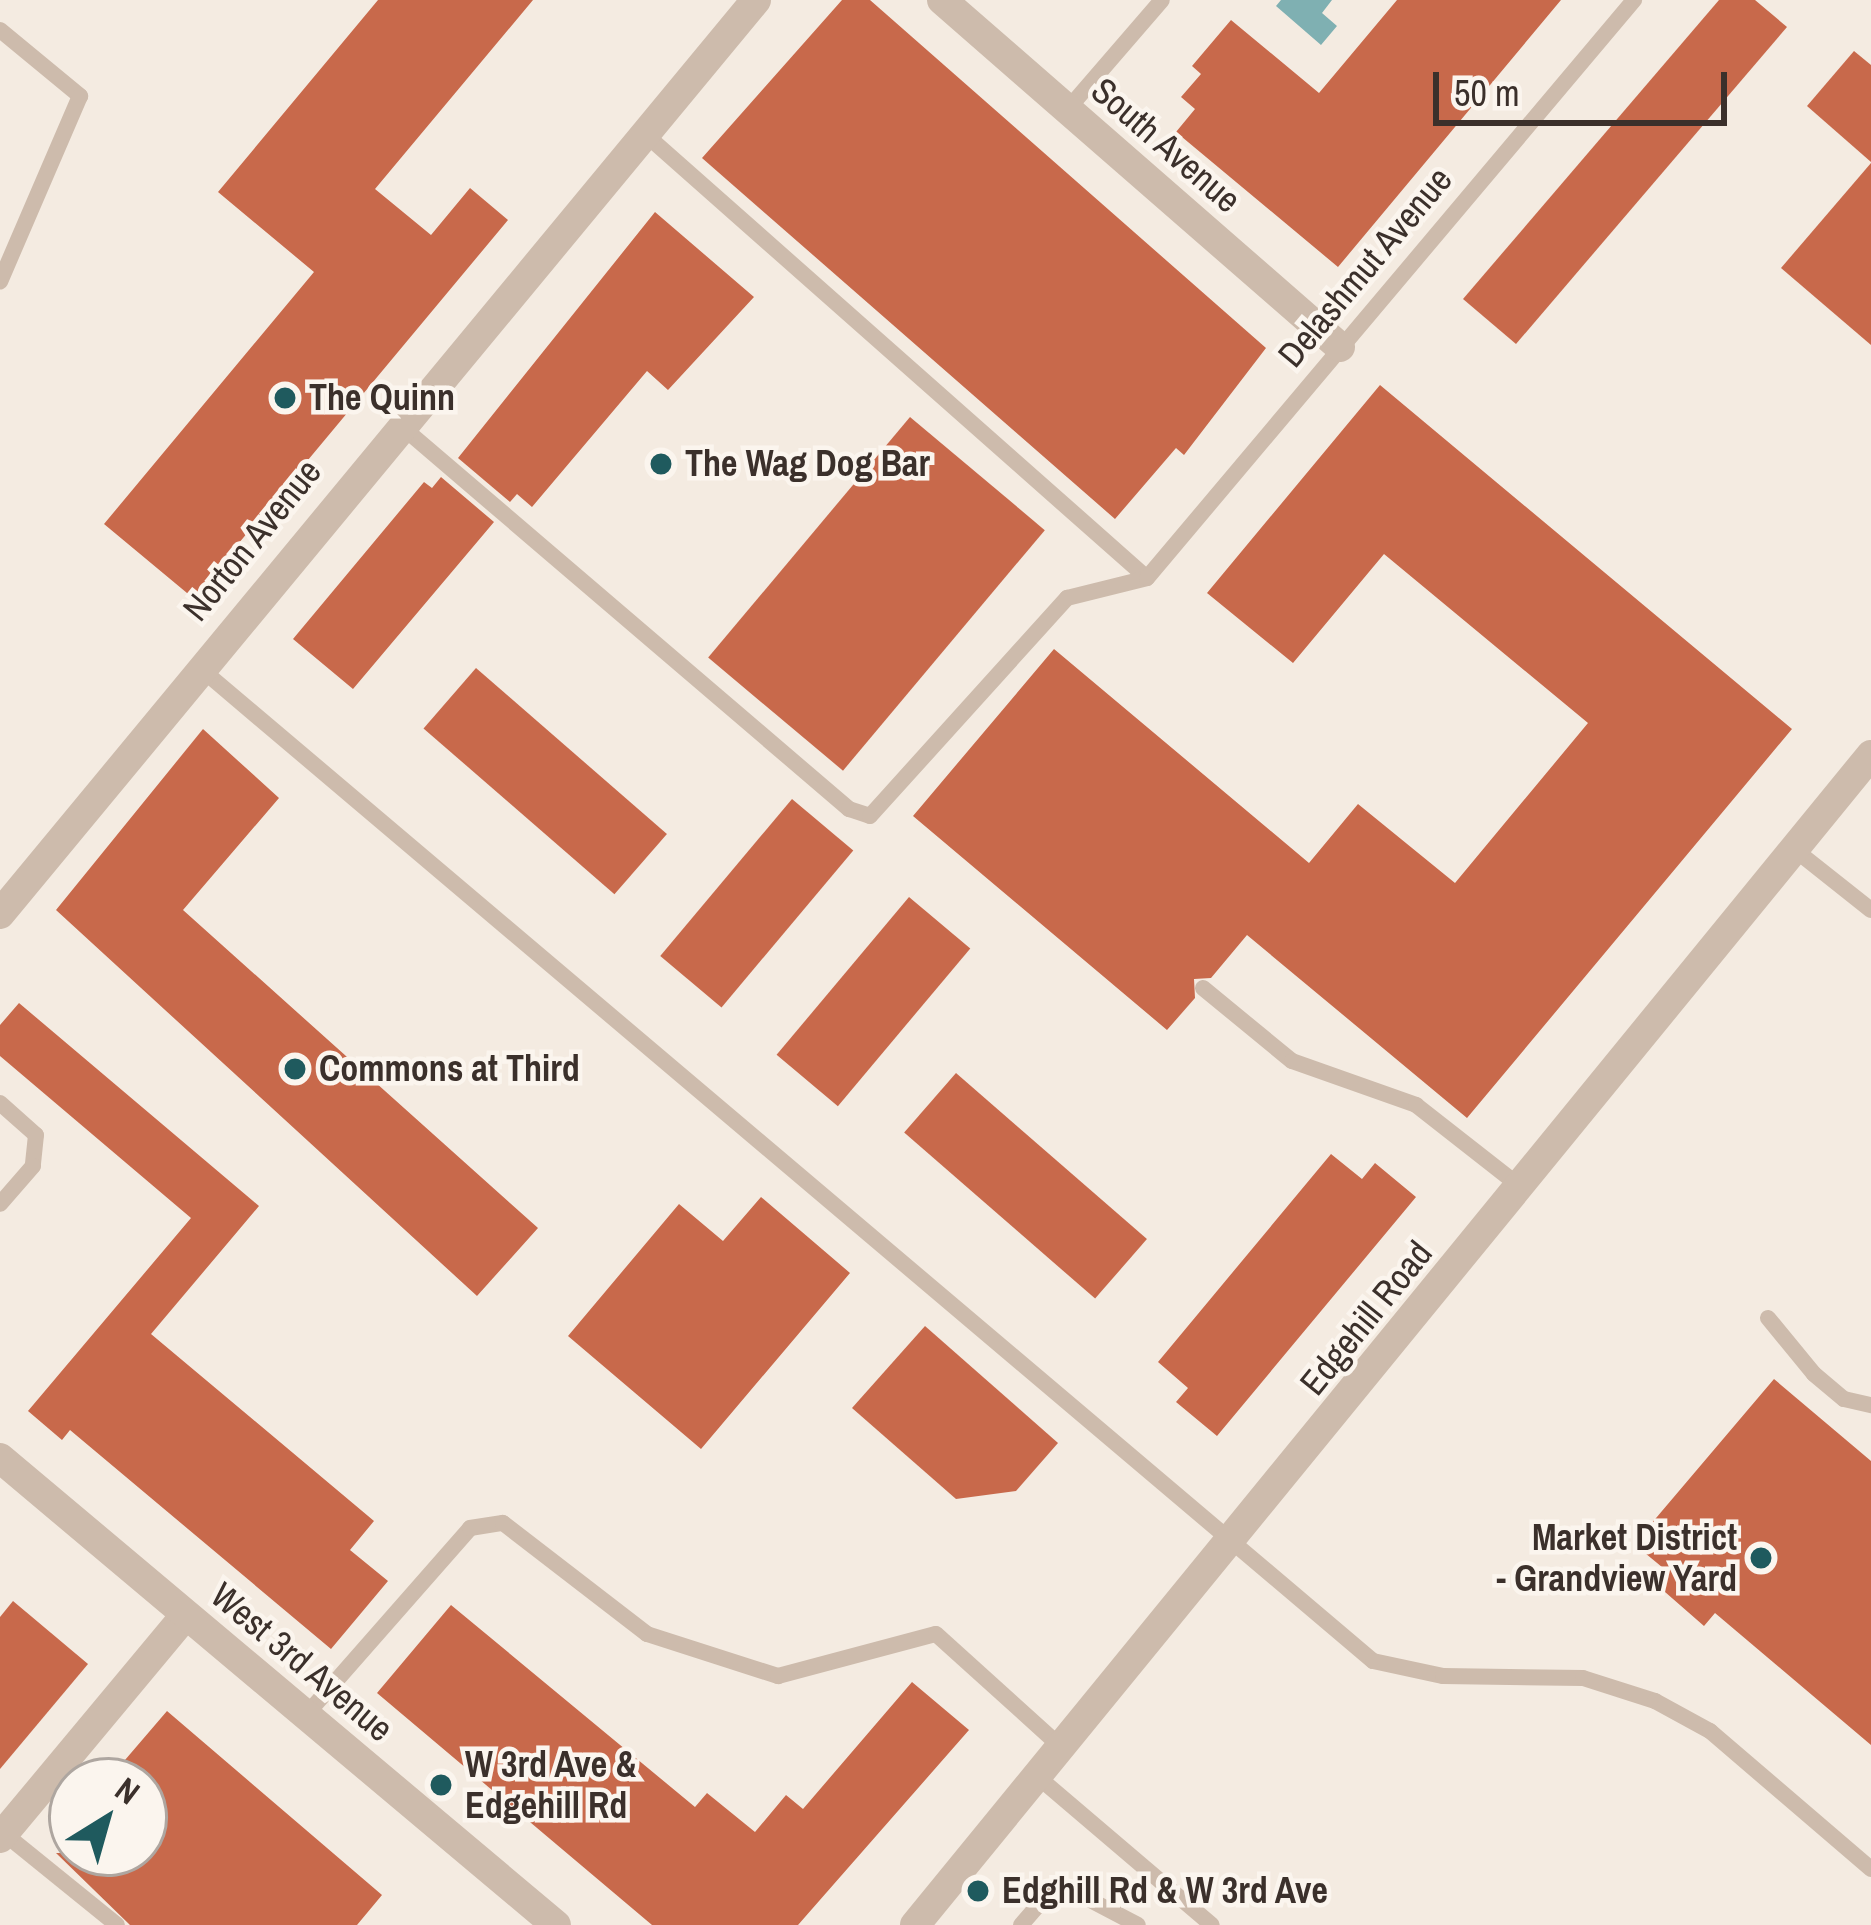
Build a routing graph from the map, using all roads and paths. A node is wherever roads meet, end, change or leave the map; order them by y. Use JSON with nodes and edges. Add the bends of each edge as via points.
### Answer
{"nodes":[{"id":1,"x":756,"y":0,"type":"edge"},
{"id":2,"x":942,"y":0,"type":"edge"},
{"id":3,"x":1162,"y":0,"type":"edge"},
{"id":4,"x":1634,"y":0,"type":"edge"},
{"id":5,"x":0,"y":30,"type":"edge"},
{"id":6,"x":1067,"y":110,"type":"junction"},
{"id":7,"x":645,"y":134,"type":"junction"},
{"id":8,"x":0,"y":282,"type":"edge"},
{"id":9,"x":1340,"y":347,"type":"junction"},
{"id":10,"x":400,"y":425,"type":"junction"},
{"id":11,"x":1147,"y":578,"type":"junction"},
{"id":12,"x":199,"y":667,"type":"junction"},
{"id":13,"x":1871,"y":755,"type":"edge"},
{"id":14,"x":1794,"y":849,"type":"junction"},
{"id":15,"x":1871,"y":910,"type":"edge"},
{"id":16,"x":0,"y":914,"type":"edge"},
{"id":17,"x":1203,"y":988,"type":"dead end"},
{"id":18,"x":0,"y":1103,"type":"edge"},
{"id":19,"x":1522,"y":1188,"type":"junction"},
{"id":20,"x":0,"y":1204,"type":"edge"},
{"id":21,"x":1768,"y":1318,"type":"dead end"},
{"id":22,"x":1871,"y":1406,"type":"edge"},
{"id":23,"x":0,"y":1458,"type":"edge"},
{"id":24,"x":1230,"y":1546,"type":"junction"},
{"id":25,"x":186,"y":1615,"type":"junction"},
{"id":26,"x":305,"y":1715,"type":"junction"},
{"id":27,"x":1062,"y":1748,"type":"junction"},
{"id":28,"x":1038,"y":1777,"type":"junction"},
{"id":29,"x":1,"y":1834,"type":"edge"},
{"id":30,"x":1871,"y":1869,"type":"edge"},
{"id":31,"x":117,"y":1925,"type":"edge"},
{"id":32,"x":556,"y":1925,"type":"edge"},
{"id":33,"x":915,"y":1925,"type":"edge"},
{"id":34,"x":1021,"y":1925,"type":"edge"},
{"id":35,"x":1138,"y":1925,"type":"edge"},
{"id":36,"x":1212,"y":1925,"type":"edge"}],
"edges":[{"from":1,"to":7,"type":"street","name":"Norton Avenue"},
{"from":2,"to":6,"type":"street","name":"South Avenue"},
{"from":3,"to":6,"type":"lane"},
{"from":4,"to":9,"type":"lane","name":"Delashmut Avenue"},
{"from":5,"to":8,"type":"lane","via":[[80,96]]},
{"from":6,"to":9,"type":"street","name":"South Avenue"},
{"from":7,"to":10,"type":"street","name":"Norton Avenue"},
{"from":7,"to":11,"type":"lane"},
{"from":9,"to":11,"type":"lane","name":"Delashmut Avenue"},
{"from":10,"to":11,"type":"lane","via":[[848,809],[871,816],[1066,598]]},
{"from":10,"to":12,"type":"street","name":"Norton Avenue"},
{"from":12,"to":16,"type":"street","name":"Norton Avenue"},
{"from":12,"to":24,"type":"lane"},
{"from":13,"to":14,"type":"street","name":"Edgehill Road"},
{"from":14,"to":15,"type":"lane"},
{"from":14,"to":19,"type":"street","name":"Edgehill Road"},
{"from":17,"to":19,"type":"lane","via":[[1292,1060],[1416,1105]]},
{"from":18,"to":20,"type":"lane","via":[[36,1135],[33,1166]]},
{"from":19,"to":24,"type":"street","name":"Edgehill Road"},
{"from":21,"to":22,"type":"lane","via":[[1814,1374],[1844,1399]]},
{"from":23,"to":25,"type":"street","name":"West 3rd Avenue"},
{"from":24,"to":27,"type":"street","name":"Edgehill Road"},
{"from":24,"to":30,"type":"lane","via":[[1373,1661],[1443,1676],[1583,1678],[1655,1701],[1710,1731]]},
{"from":25,"to":26,"type":"street","name":"West 3rd Avenue"},
{"from":25,"to":29,"type":"street"},
{"from":26,"to":27,"type":"lane","via":[[470,1528],[503,1522],[647,1634],[778,1676],[936,1634]]},
{"from":26,"to":32,"type":"street","name":"West 3rd Avenue"},
{"from":27,"to":28,"type":"street","name":"Edgehill Road"},
{"from":28,"to":33,"type":"street","name":"Edgehill Road"},
{"from":28,"to":36,"type":"lane"},
{"from":29,"to":31,"type":"lane"},
{"from":34,"to":35,"type":"lane","via":[[1047,1894],[1073,1891]]}]}
